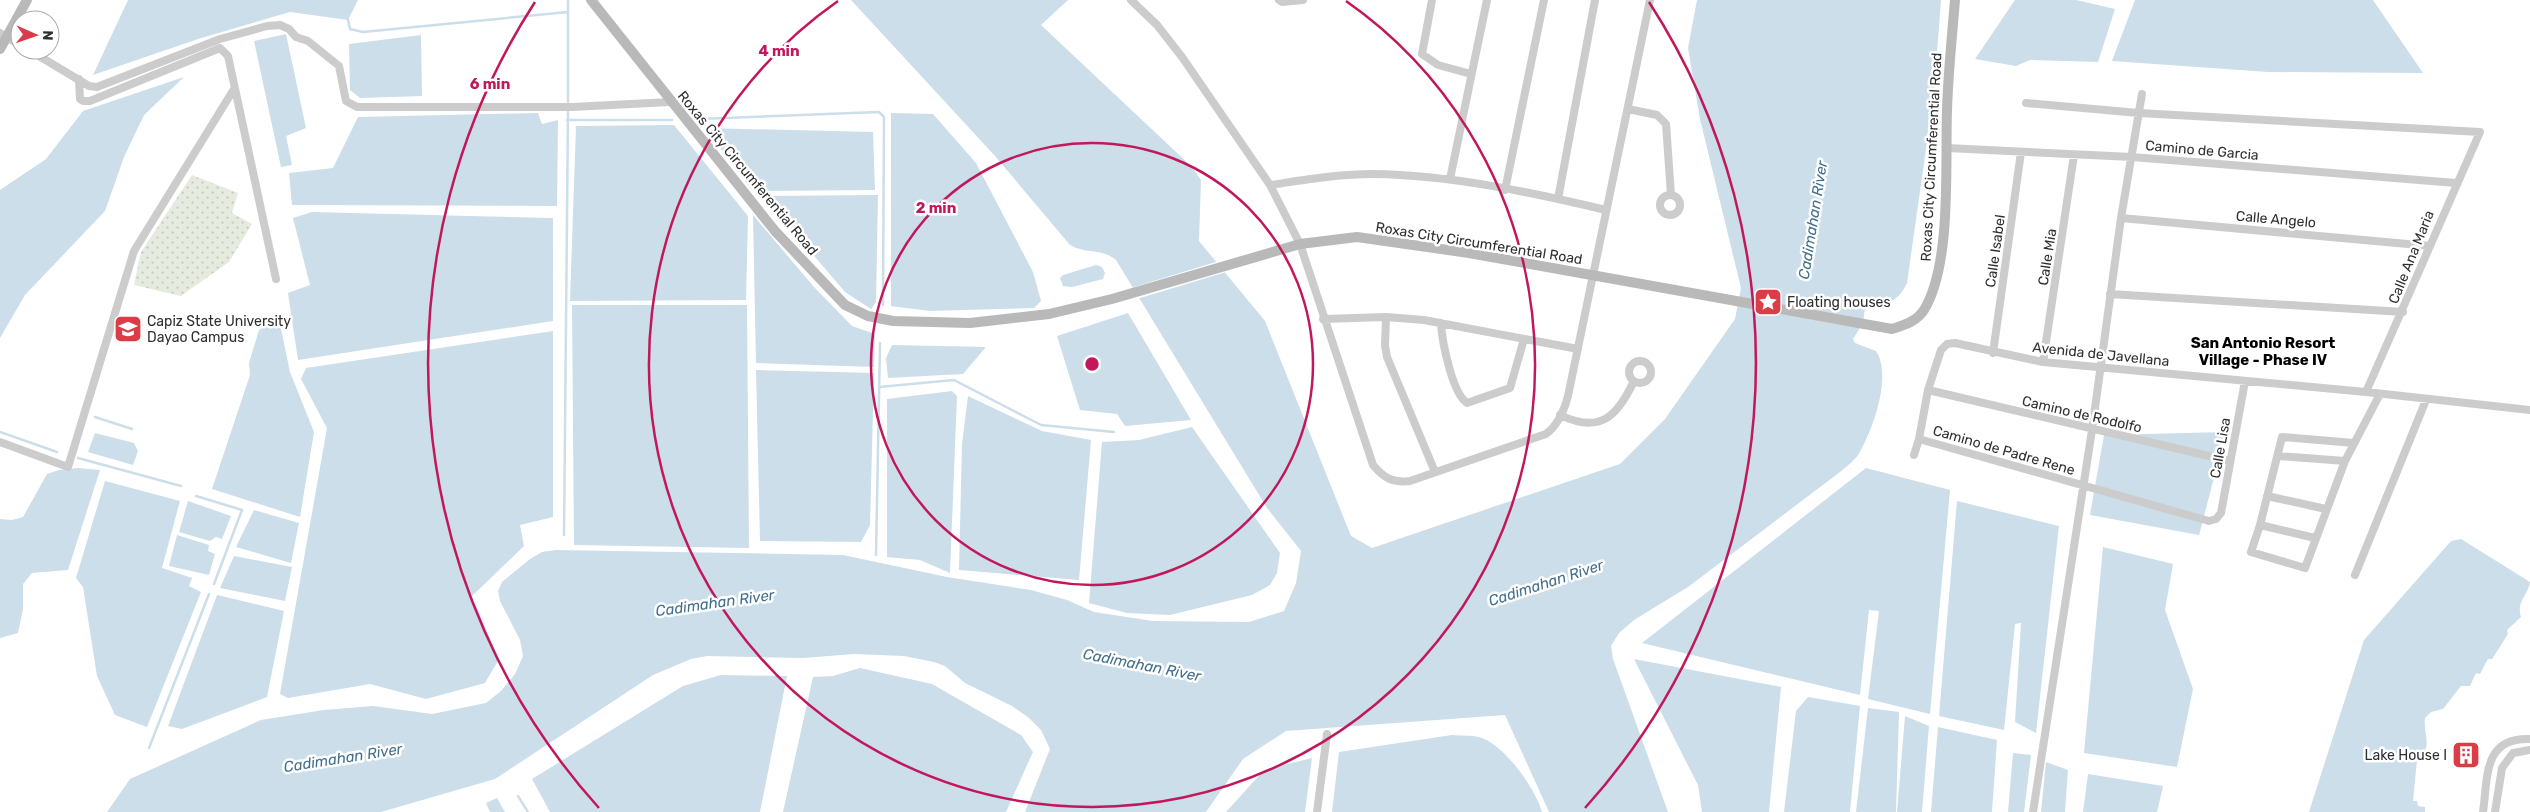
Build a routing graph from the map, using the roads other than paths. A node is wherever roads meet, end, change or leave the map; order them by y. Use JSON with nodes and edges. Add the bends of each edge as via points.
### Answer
{"nodes":[{"id":1,"x":27,"y":0,"type":"edge"},
{"id":2,"x":591,"y":0,"type":"edge"},
{"id":3,"x":1131,"y":0,"type":"edge"},
{"id":4,"x":1303,"y":0,"type":"edge"},
{"id":5,"x":1432,"y":0,"type":"edge"},
{"id":6,"x":1487,"y":0,"type":"edge"},
{"id":7,"x":1544,"y":0,"type":"edge"},
{"id":8,"x":1595,"y":0,"type":"edge"},
{"id":9,"x":1650,"y":0,"type":"edge"},
{"id":10,"x":1955,"y":0,"type":"edge"},
{"id":11,"x":1281,"y":1,"type":"edge"},
{"id":12,"x":3,"y":35,"type":"edge"},
{"id":13,"x":0,"y":50,"type":"edge"},
{"id":14,"x":46,"y":60,"type":"edge"},
{"id":15,"x":1471,"y":74,"type":"junction"},
{"id":16,"x":78,"y":79,"type":"junction"},
{"id":17,"x":234,"y":90,"type":"junction"},
{"id":18,"x":2142,"y":94,"type":"dead end"},
{"id":19,"x":670,"y":102,"type":"junction"},
{"id":20,"x":2026,"y":103,"type":"dead end"},
{"id":21,"x":1628,"y":109,"type":"junction"},
{"id":22,"x":2139,"y":113,"type":"junction"},
{"id":23,"x":1947,"y":148,"type":"junction"},
{"id":24,"x":2021,"y":152,"type":"junction"},
{"id":25,"x":2074,"y":155,"type":"junction"},
{"id":26,"x":2132,"y":157,"type":"junction"},
{"id":27,"x":1450,"y":179,"type":"junction"},
{"id":28,"x":2456,"y":183,"type":"junction"},
{"id":29,"x":1270,"y":185,"type":"junction"},
{"id":30,"x":1505,"y":190,"type":"junction"},
{"id":31,"x":1671,"y":195,"type":"dead end"},
{"id":32,"x":1558,"y":198,"type":"junction"},
{"id":33,"x":1606,"y":210,"type":"junction"},
{"id":34,"x":2121,"y":218,"type":"junction"},
{"id":35,"x":1300,"y":244,"type":"junction"},
{"id":36,"x":2430,"y":246,"type":"junction"},
{"id":37,"x":1592,"y":276,"type":"junction"},
{"id":38,"x":276,"y":279,"type":"dead end"},
{"id":39,"x":2110,"y":294,"type":"junction"},
{"id":40,"x":2403,"y":312,"type":"junction"},
{"id":41,"x":1386,"y":317,"type":"junction"},
{"id":42,"x":1324,"y":319,"type":"junction"},
{"id":43,"x":1441,"y":323,"type":"junction"},
{"id":44,"x":1524,"y":339,"type":"junction"},
{"id":45,"x":1578,"y":349,"type":"junction"},
{"id":46,"x":1993,"y":353,"type":"junction"},
{"id":47,"x":2044,"y":362,"type":"junction"},
{"id":48,"x":2100,"y":367,"type":"junction"},
{"id":49,"x":2245,"y":381,"type":"junction"},
{"id":50,"x":1634,"y":382,"type":"dead end"},
{"id":51,"x":1928,"y":390,"type":"junction"},
{"id":52,"x":2373,"y":393,"type":"junction"},
{"id":53,"x":2426,"y":400,"type":"junction"},
{"id":54,"x":2530,"y":410,"type":"edge"},
{"id":55,"x":1560,"y":415,"type":"junction"},
{"id":56,"x":2092,"y":430,"type":"junction"},
{"id":57,"x":1919,"y":439,"type":"junction"},
{"id":58,"x":0,"y":442,"type":"edge"},
{"id":59,"x":2354,"y":443,"type":"junction"},
{"id":60,"x":1914,"y":455,"type":"dead end"},
{"id":61,"x":2279,"y":456,"type":"junction"},
{"id":62,"x":2230,"y":461,"type":"junction"},
{"id":63,"x":2345,"y":461,"type":"junction"},
{"id":64,"x":1435,"y":472,"type":"junction"},
{"id":65,"x":2082,"y":485,"type":"junction"},
{"id":66,"x":2267,"y":496,"type":"junction"},
{"id":67,"x":2326,"y":509,"type":"junction"},
{"id":68,"x":2216,"y":519,"type":"joint"},
{"id":69,"x":2260,"y":525,"type":"junction"},
{"id":70,"x":2315,"y":538,"type":"junction"},
{"id":71,"x":2356,"y":575,"type":"dead end"},
{"id":72,"x":1327,"y":734,"type":"dead end"},
{"id":73,"x":2530,"y":739,"type":"edge"},
{"id":74,"x":2530,"y":750,"type":"edge"},
{"id":75,"x":1317,"y":812,"type":"edge"},
{"id":76,"x":2033,"y":812,"type":"edge"},
{"id":77,"x":2483,"y":812,"type":"edge"},
{"id":78,"x":2495,"y":812,"type":"edge"}],
"edges":[{"from":1,"to":12,"type":"main road"},
{"from":2,"to":19,"type":"main road","name":"Roxas City Circumferential Road"},
{"from":3,"to":29,"type":"street","via":[[1158,25]]},
{"from":4,"to":11,"type":"street"},
{"from":5,"to":15,"type":"street","via":[[1422,54],[1438,65]]},
{"from":6,"to":15,"type":"street"},
{"from":7,"to":30,"type":"street"},
{"from":8,"to":32,"type":"street"},
{"from":9,"to":21,"type":"street"},
{"from":10,"to":23,"type":"main road","name":"Roxas City Circumferential Road"},
{"from":12,"to":13,"type":"main road"},
{"from":14,"to":16,"type":"street"},
{"from":15,"to":27,"type":"street"},
{"from":16,"to":17,"type":"street","via":[[80,99],[90,101],[220,48],[228,56]]},
{"from":16,"to":19,"type":"street","via":[[97,87],[220,40],[280,25],[308,41],[339,66],[346,101],[357,107],[572,107]]},
{"from":17,"to":38,"type":"street"},
{"from":17,"to":58,"type":"street","via":[[134,251],[68,467]]},
{"from":18,"to":22,"type":"street"},
{"from":19,"to":35,"type":"main road","name":"Roxas City Circumferential Road","via":[[788,245],[845,305],[868,316],[970,323],[1049,314]]},
{"from":20,"to":22,"type":"street"},
{"from":21,"to":31,"type":"street","via":[[1657,115],[1666,124]]},
{"from":21,"to":33,"type":"street"},
{"from":22,"to":26,"type":"street"},
{"from":22,"to":28,"type":"street","name":"Calle Ana Maria","via":[[2480,132]]},
{"from":23,"to":24,"type":"street","name":"Camino de Garcia"},
{"from":23,"to":37,"type":"main road","name":"Roxas City Circumferential Road","via":[[1942,256],[1931,296],[1922,312],[1908,325],[1892,328],[1870,325]]},
{"from":24,"to":25,"type":"street","name":"Camino de Garcia"},
{"from":24,"to":46,"type":"street","name":"Calle Isabel"},
{"from":25,"to":26,"type":"street","name":"Camino de Garcia"},
{"from":25,"to":47,"type":"street","name":"Calle Mia"},
{"from":26,"to":28,"type":"street","name":"Camino de Garcia"},
{"from":26,"to":34,"type":"street"},
{"from":27,"to":29,"type":"street","via":[[1371,174]]},
{"from":27,"to":30,"type":"street"},
{"from":28,"to":36,"type":"street","name":"Calle Ana Maria"},
{"from":29,"to":35,"type":"street"},
{"from":30,"to":32,"type":"street"},
{"from":32,"to":33,"type":"street"},
{"from":33,"to":37,"type":"street"},
{"from":34,"to":36,"type":"street","name":"Calle Angelo"},
{"from":34,"to":39,"type":"street"},
{"from":35,"to":37,"type":"main road","name":"Roxas City Circumferential Road","via":[[1357,237],[1470,252]]},
{"from":35,"to":42,"type":"street"},
{"from":36,"to":40,"type":"street","name":"Calle Ana Maria"},
{"from":37,"to":45,"type":"street"},
{"from":39,"to":40,"type":"street"},
{"from":39,"to":48,"type":"street"},
{"from":40,"to":52,"type":"street","name":"Calle Ana Maria"},
{"from":41,"to":42,"type":"street"},
{"from":41,"to":43,"type":"street"},
{"from":41,"to":64,"type":"street","via":[[1387,357]]},
{"from":42,"to":64,"type":"street","via":[[1373,465],[1388,480],[1399,482]]},
{"from":43,"to":44,"type":"street"},
{"from":43,"to":44,"type":"street","via":[[1442,343],[1460,395],[1467,402],[1510,388]]},
{"from":44,"to":45,"type":"street"},
{"from":45,"to":55,"type":"street","via":[[1568,396]]},
{"from":46,"to":47,"type":"street","name":"Avenida de Javellana"},
{"from":46,"to":51,"type":"street","name":"Avenida de Javellana","via":[[1955,343],[1947,344],[1941,350]]},
{"from":47,"to":48,"type":"street","name":"Avenida de Javellana"},
{"from":48,"to":49,"type":"street","name":"Avenida de Javellana"},
{"from":48,"to":56,"type":"street"},
{"from":49,"to":52,"type":"street","name":"Avenida de Javellana"},
{"from":49,"to":62,"type":"street","name":"Calle Lisa"},
{"from":50,"to":55,"type":"street","via":[[1623,405],[1606,419],[1584,424]]},
{"from":51,"to":56,"type":"street","name":"Camino de Rodolfo"},
{"from":51,"to":57,"type":"street"},
{"from":52,"to":53,"type":"street","name":"Avenida de Javellana"},
{"from":52,"to":59,"type":"street","name":"Calle Ana Maria"},
{"from":53,"to":54,"type":"street","name":"Avenida de Javellana"},
{"from":53,"to":71,"type":"street"},
{"from":55,"to":64,"type":"street","via":[[1555,428],[1546,434]]},
{"from":56,"to":62,"type":"street","name":"Camino de Rodolfo"},
{"from":56,"to":65,"type":"street"},
{"from":57,"to":60,"type":"street"},
{"from":57,"to":65,"type":"street","name":"Camino de Padre Rene"},
{"from":59,"to":61,"type":"street","via":[[2282,436]]},
{"from":59,"to":63,"type":"street","name":"Calle Ana Maria"},
{"from":61,"to":63,"type":"street"},
{"from":61,"to":66,"type":"street"},
{"from":62,"to":68,"type":"street","name":"Calle Lisa","via":[[2221,513]]},
{"from":63,"to":67,"type":"street","name":"Calle Ana Maria"},
{"from":65,"to":68,"type":"street","name":"Camino de Padre Rene","via":[[2208,521]]},
{"from":65,"to":76,"type":"street"},
{"from":66,"to":67,"type":"street"},
{"from":66,"to":69,"type":"street"},
{"from":67,"to":70,"type":"street","name":"Calle Ana Maria"},
{"from":69,"to":70,"type":"street"},
{"from":69,"to":70,"type":"street","name":"Calle Ana Maria","via":[[2251,552],[2305,568]]},
{"from":72,"to":75,"type":"street"},
{"from":73,"to":77,"type":"street","via":[[2515,738],[2504,742],[2496,751],[2488,767]]},
{"from":74,"to":78,"type":"street","via":[[2513,753],[2502,768]]}]}
